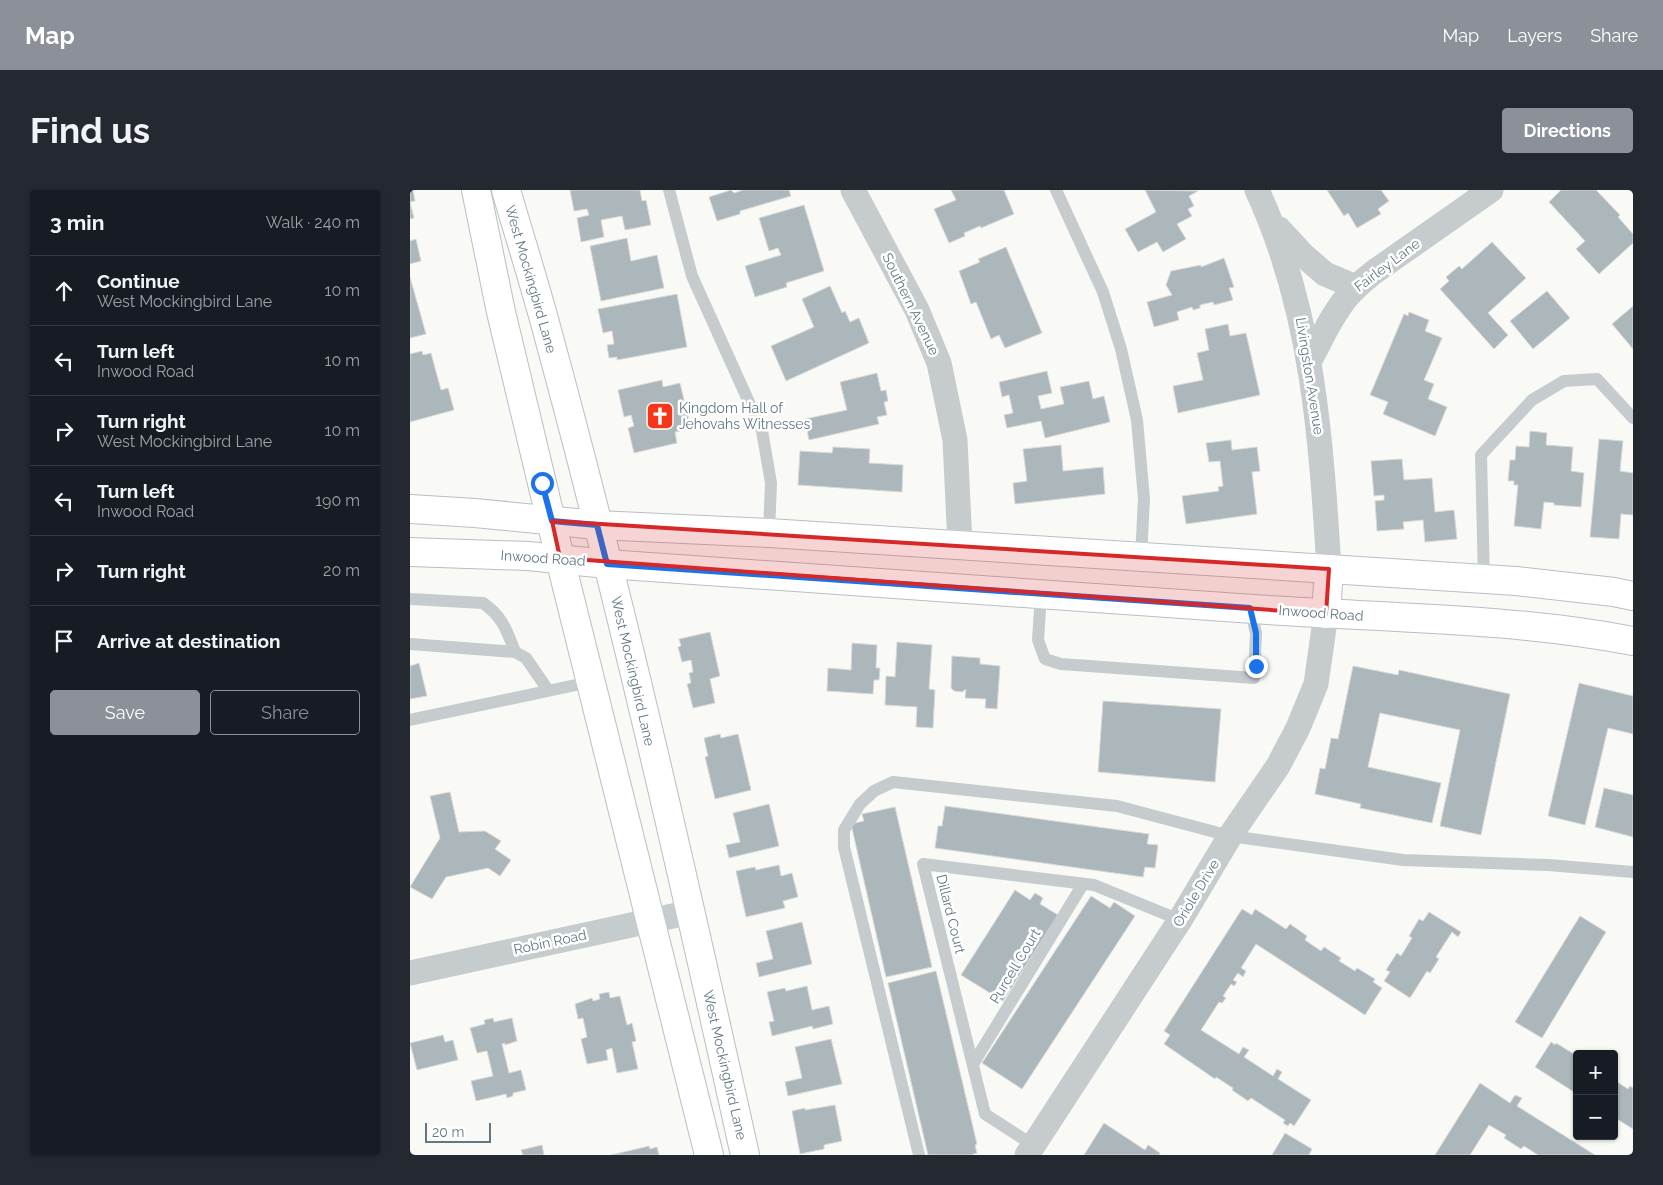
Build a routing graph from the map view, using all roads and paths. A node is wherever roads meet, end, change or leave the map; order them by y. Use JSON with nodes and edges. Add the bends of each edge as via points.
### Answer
{"nodes":[{"id":1,"x":476,"y":190,"type":"edge"},
{"id":2,"x":506,"y":190,"type":"edge"},
{"id":3,"x":669,"y":190,"type":"edge"},
{"id":4,"x":853,"y":190,"type":"edge"},
{"id":5,"x":1056,"y":190,"type":"edge"},
{"id":6,"x":1258,"y":190,"type":"edge"},
{"id":7,"x":1475,"y":194,"type":"edge"},
{"id":8,"x":1271,"y":220,"type":"junction"},
{"id":9,"x":1356,"y":287,"type":"junction"},
{"id":10,"x":1309,"y":362,"type":"junction"},
{"id":11,"x":1633,"y":418,"type":"edge"},
{"id":12,"x":410,"y":509,"type":"edge"},
{"id":13,"x":552,"y":521,"type":"junction"},
{"id":14,"x":597,"y":525,"type":"junction"},
{"id":15,"x":769,"y":533,"type":"junction"},
{"id":16,"x":960,"y":545,"type":"junction"},
{"id":17,"x":410,"y":552,"type":"edge"},
{"id":18,"x":1141,"y":556,"type":"junction"},
{"id":19,"x":560,"y":558,"type":"junction"},
{"id":20,"x":607,"y":564,"type":"junction"},
{"id":21,"x":1329,"y":569,"type":"junction"},
{"id":22,"x":1484,"y":579,"type":"junction"},
{"id":23,"x":1041,"y":594,"type":"junction"},
{"id":24,"x":1633,"y":596,"type":"edge"},
{"id":25,"x":410,"y":599,"type":"edge"},
{"id":26,"x":1250,"y":608,"type":"junction"},
{"id":27,"x":1326,"y":614,"type":"junction"},
{"id":28,"x":1633,"y":641,"type":"edge"},
{"id":29,"x":410,"y":644,"type":"edge"},
{"id":30,"x":515,"y":652,"type":"junction"},
{"id":31,"x":590,"y":682,"type":"junction"},
{"id":32,"x":548,"y":690,"type":"junction"},
{"id":33,"x":410,"y":720,"type":"edge"},
{"id":34,"x":1230,"y":836,"type":"junction"},
{"id":35,"x":1633,"y":872,"type":"edge"},
{"id":36,"x":1083,"y":884,"type":"junction"},
{"id":37,"x":691,"y":912,"type":"junction"},
{"id":38,"x":1180,"y":920,"type":"junction"},
{"id":39,"x":650,"y":921,"type":"junction"},
{"id":40,"x":410,"y":973,"type":"edge"},
{"id":41,"x":973,"y":1064,"type":"junction"},
{"id":42,"x":1030,"y":1150,"type":"edge"},
{"id":43,"x":709,"y":1155,"type":"edge"},
{"id":44,"x":745,"y":1155,"type":"edge"},
{"id":45,"x":919,"y":1155,"type":"edge"}],
"edges":[{"from":1,"to":13,"type":"main road","via":[[501,312]]},
{"from":2,"to":14,"type":"main road","name":"West Mockingbird Lane","via":[[548,332]]},
{"from":3,"to":15,"type":"lane","via":[[692,276],[762,431],[771,483]]},
{"from":4,"to":16,"type":"street","name":"Southern Avenue","via":[[917,310],[939,363],[955,440]]},
{"from":5,"to":18,"type":"lane","via":[[1103,292],[1121,349],[1137,420],[1144,499]]},
{"from":6,"to":8,"type":"street","name":"Livingston Avenue"},
{"from":7,"to":9,"type":"street","name":"Fairley Lane"},
{"from":8,"to":9,"type":"street","via":[[1325,274]]},
{"from":8,"to":10,"type":"street","name":"Livingston Avenue","via":[[1298,302]]},
{"from":9,"to":10,"type":"street","name":"Fairley Lane","via":[[1330,322]]},
{"from":10,"to":21,"type":"street","name":"Livingston Avenue","via":[[1319,432]]},
{"from":11,"to":22,"type":"lane","via":[[1598,379],[1564,381],[1532,400],[1481,455]]},
{"from":12,"to":13,"type":"main road"},
{"from":13,"to":14,"type":"main road"},
{"from":13,"to":19,"type":"main road"},
{"from":14,"to":15,"type":"main road"},
{"from":14,"to":20,"type":"main road","name":"West Mockingbird Lane"},
{"from":15,"to":16,"type":"main road"},
{"from":16,"to":18,"type":"main road"},
{"from":17,"to":19,"type":"main road","name":"Inwood Road"},
{"from":18,"to":21,"type":"main road"},
{"from":19,"to":20,"type":"main road","name":"Inwood Road"},
{"from":19,"to":31,"type":"main road"},
{"from":20,"to":23,"type":"main road","name":"Inwood Road"},
{"from":20,"to":37,"type":"main road","name":"West Mockingbird Lane"},
{"from":21,"to":22,"type":"main road"},
{"from":21,"to":27,"type":"main road"},
{"from":22,"to":24,"type":"main road"},
{"from":23,"to":26,"type":"main road","name":"Inwood Road"},
{"from":23,"to":26,"type":"lane","via":[[1038,640],[1046,659],[1061,664],[1254,678],[1256,633]]},
{"from":25,"to":30,"type":"lane","via":[[483,603],[504,624]]},
{"from":26,"to":27,"type":"main road","name":"Inwood Road"},
{"from":27,"to":28,"type":"main road","name":"Inwood Road","via":[[1459,621]]},
{"from":27,"to":34,"type":"street","name":"Oriole Drive","via":[[1316,684],[1298,728],[1278,766]]},
{"from":29,"to":30,"type":"lane"},
{"from":30,"to":32,"type":"lane","via":[[526,658]]},
{"from":31,"to":32,"type":"lane"},
{"from":31,"to":39,"type":"main road"},
{"from":32,"to":33,"type":"lane"},
{"from":34,"to":35,"type":"lane","via":[[1403,860],[1548,865]]},
{"from":34,"to":38,"type":"street","name":"Oriole Drive"},
{"from":34,"to":45,"type":"lane","via":[[1117,806],[893,782],[874,791],[860,804],[844,830],[844,847]]},
{"from":36,"to":38,"type":"lane","name":"Dillard Court","via":[[1094,885]]},
{"from":36,"to":41,"type":"lane","name":"Purcell Court"},
{"from":36,"to":41,"type":"lane","name":"Dillard Court","via":[[923,864]]},
{"from":37,"to":39,"type":"street","name":"Robin Road"},
{"from":37,"to":44,"type":"main road","name":"West Mockingbird Lane"},
{"from":38,"to":42,"type":"street","name":"Oriole Drive"},
{"from":39,"to":40,"type":"street","name":"Robin Road"},
{"from":39,"to":43,"type":"main road"},
{"from":41,"to":42,"type":"lane","name":"Dillard Court","via":[[986,1114]]}]}
